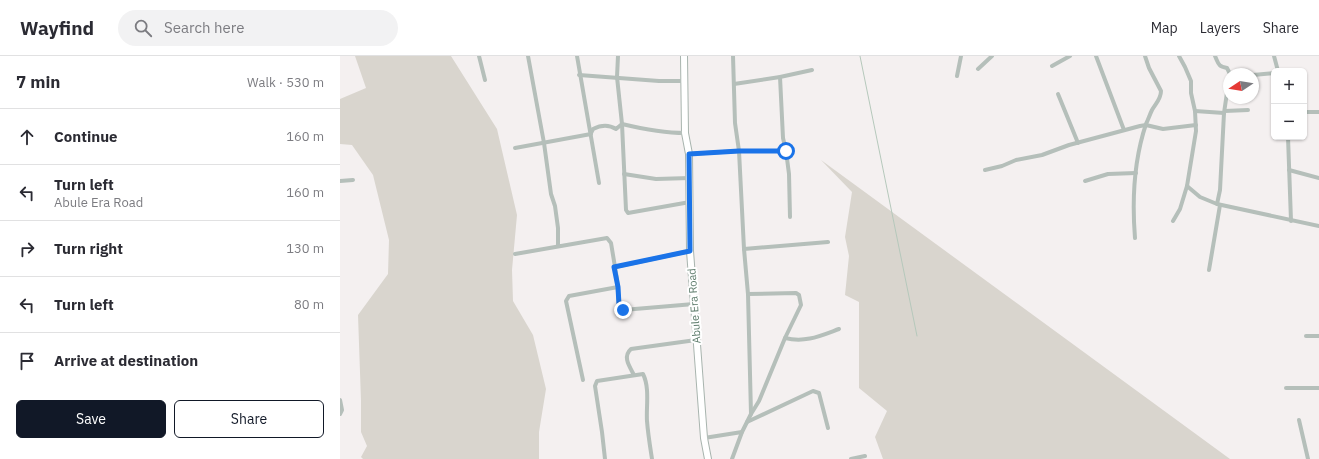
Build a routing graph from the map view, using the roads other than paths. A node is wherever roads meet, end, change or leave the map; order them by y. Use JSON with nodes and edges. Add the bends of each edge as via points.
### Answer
{"nodes":[{"id":1,"x":479,"y":56,"type":"edge"},
{"id":2,"x":528,"y":56,"type":"edge"},
{"id":3,"x":577,"y":56,"type":"edge"},
{"id":4,"x":618,"y":56,"type":"edge"},
{"id":5,"x":684,"y":56,"type":"edge"},
{"id":6,"x":733,"y":56,"type":"edge"},
{"id":7,"x":961,"y":56,"type":"edge"},
{"id":8,"x":992,"y":56,"type":"edge"},
{"id":9,"x":1070,"y":56,"type":"edge"},
{"id":10,"x":1096,"y":56,"type":"edge"},
{"id":11,"x":1145,"y":56,"type":"edge"},
{"id":12,"x":1178,"y":56,"type":"edge"},
{"id":13,"x":1215,"y":56,"type":"edge"},
{"id":14,"x":1274,"y":56,"type":"edge"},
{"id":15,"x":1052,"y":66,"type":"dead end"},
{"id":16,"x":1227,"y":68,"type":"edge"},
{"id":17,"x":1277,"y":68,"type":"edge"},
{"id":18,"x":978,"y":69,"type":"dead end"},
{"id":19,"x":812,"y":70,"type":"dead end"},
{"id":20,"x":1271,"y":73,"type":"edge"},
{"id":21,"x":1259,"y":74,"type":"edge"},
{"id":22,"x":580,"y":75,"type":"junction"},
{"id":23,"x":957,"y":76,"type":"dead end"},
{"id":24,"x":617,"y":77,"type":"junction"},
{"id":25,"x":780,"y":77,"type":"junction"},
{"id":26,"x":485,"y":80,"type":"dead end"},
{"id":27,"x":684,"y":81,"type":"junction"},
{"id":28,"x":734,"y":84,"type":"junction"},
{"id":29,"x":1058,"y":94,"type":"dead end"},
{"id":30,"x":1225,"y":104,"type":"edge"},
{"id":31,"x":1248,"y":110,"type":"dead end"},
{"id":32,"x":1195,"y":111,"type":"junction"},
{"id":33,"x":1224,"y":112,"type":"junction"},
{"id":34,"x":1307,"y":112,"type":"edge"},
{"id":35,"x":1319,"y":112,"type":"edge"},
{"id":36,"x":622,"y":124,"type":"junction"},
{"id":37,"x":1146,"y":125,"type":"junction"},
{"id":38,"x":1196,"y":126,"type":"junction"},
{"id":39,"x":1124,"y":130,"type":"junction"},
{"id":40,"x":685,"y":133,"type":"junction"},
{"id":41,"x":591,"y":134,"type":"junction"},
{"id":42,"x":1288,"y":140,"type":"edge"},
{"id":43,"x":544,"y":143,"type":"junction"},
{"id":44,"x":1078,"y":143,"type":"junction"},
{"id":45,"x":515,"y":148,"type":"dead end"},
{"id":46,"x":739,"y":151,"type":"junction"},
{"id":47,"x":786,"y":151,"type":"junction"},
{"id":48,"x":689,"y":154,"type":"junction"},
{"id":49,"x":985,"y":170,"type":"dead end"},
{"id":50,"x":1290,"y":170,"type":"junction"},
{"id":51,"x":1136,"y":173,"type":"junction"},
{"id":52,"x":624,"y":174,"type":"junction"},
{"id":53,"x":690,"y":178,"type":"junction"},
{"id":54,"x":1319,"y":178,"type":"edge"},
{"id":55,"x":354,"y":180,"type":"dead end"},
{"id":56,"x":340,"y":181,"type":"edge"},
{"id":57,"x":1085,"y":181,"type":"dead end"},
{"id":58,"x":599,"y":183,"type":"dead end"},
{"id":59,"x":1187,"y":186,"type":"junction"},
{"id":60,"x":690,"y":202,"type":"junction"},
{"id":61,"x":1218,"y":204,"type":"junction"},
{"id":62,"x":790,"y":217,"type":"dead end"},
{"id":63,"x":1173,"y":221,"type":"dead end"},
{"id":64,"x":1291,"y":221,"type":"junction"},
{"id":65,"x":1319,"y":226,"type":"edge"},
{"id":66,"x":1135,"y":238,"type":"dead end"},
{"id":67,"x":828,"y":242,"type":"dead end"},
{"id":68,"x":558,"y":246,"type":"junction"},
{"id":69,"x":744,"y":249,"type":"junction"},
{"id":70,"x":690,"y":251,"type":"junction"},
{"id":71,"x":515,"y":254,"type":"dead end"},
{"id":72,"x":614,"y":267,"type":"junction"},
{"id":73,"x":1209,"y":270,"type":"dead end"},
{"id":74,"x":618,"y":287,"type":"junction"},
{"id":75,"x":748,"y":294,"type":"junction"},
{"id":76,"x":694,"y":304,"type":"junction"},
{"id":77,"x":839,"y":329,"type":"dead end"},
{"id":78,"x":1306,"y":336,"type":"dead end"},
{"id":79,"x":1319,"y":336,"type":"edge"},
{"id":80,"x":784,"y":338,"type":"junction"},
{"id":81,"x":696,"y":340,"type":"junction"},
{"id":82,"x":634,"y":375,"type":"junction"},
{"id":83,"x":582,"y":380,"type":"dead end"},
{"id":84,"x":1286,"y":388,"type":"dead end"},
{"id":85,"x":1319,"y":388,"type":"edge"},
{"id":86,"x":340,"y":400,"type":"edge"},
{"id":87,"x":340,"y":414,"type":"edge"},
{"id":88,"x":750,"y":414,"type":"junction"},
{"id":89,"x":1299,"y":420,"type":"dead end"},
{"id":90,"x":746,"y":422,"type":"junction"},
{"id":91,"x":828,"y":428,"type":"dead end"},
{"id":92,"x":742,"y":432,"type":"junction"},
{"id":93,"x":704,"y":438,"type":"junction"},
{"id":94,"x":865,"y":456,"type":"dead end"},
{"id":95,"x":605,"y":459,"type":"edge"},
{"id":96,"x":652,"y":459,"type":"edge"},
{"id":97,"x":708,"y":459,"type":"edge"},
{"id":98,"x":732,"y":459,"type":"edge"},
{"id":99,"x":851,"y":459,"type":"edge"},
{"id":100,"x":1308,"y":459,"type":"edge"}],
"edges":[{"from":1,"to":26,"type":"street"},
{"from":2,"to":43,"type":"street"},
{"from":3,"to":22,"type":"street"},
{"from":4,"to":24,"type":"street"},
{"from":5,"to":27,"type":"street","name":"Abule Era Road"},
{"from":6,"to":28,"type":"street"},
{"from":7,"to":23,"type":"street"},
{"from":8,"to":18,"type":"street"},
{"from":9,"to":15,"type":"street"},
{"from":10,"to":39,"type":"street"},
{"from":11,"to":37,"type":"street","via":[[1161,91]]},
{"from":12,"to":32,"type":"street","via":[[1191,81]]},
{"from":13,"to":16,"type":"street","via":[[1220,66]]},
{"from":14,"to":17,"type":"street"},
{"from":19,"to":25,"type":"street"},
{"from":20,"to":21,"type":"street"},
{"from":22,"to":24,"type":"street"},
{"from":22,"to":41,"type":"street"},
{"from":24,"to":27,"type":"street"},
{"from":24,"to":36,"type":"street"},
{"from":25,"to":28,"type":"street"},
{"from":25,"to":47,"type":"street"},
{"from":27,"to":40,"type":"street","name":"Abule Era Road"},
{"from":28,"to":46,"type":"street"},
{"from":29,"to":44,"type":"street"},
{"from":30,"to":33,"type":"street"},
{"from":31,"to":33,"type":"street"},
{"from":32,"to":33,"type":"street"},
{"from":32,"to":38,"type":"street"},
{"from":33,"to":61,"type":"street"},
{"from":34,"to":35,"type":"street"},
{"from":36,"to":40,"type":"street","via":[[647,130]]},
{"from":36,"to":41,"type":"street","via":[[616,128],[600,125],[593,128]]},
{"from":36,"to":52,"type":"street"},
{"from":37,"to":38,"type":"street","via":[[1163,129]]},
{"from":37,"to":39,"type":"street"},
{"from":37,"to":51,"type":"street"},
{"from":38,"to":59,"type":"street"},
{"from":39,"to":44,"type":"street"},
{"from":40,"to":48,"type":"street","name":"Abule Era Road"},
{"from":41,"to":43,"type":"street"},
{"from":41,"to":58,"type":"street"},
{"from":42,"to":50,"type":"street"},
{"from":43,"to":45,"type":"street"},
{"from":43,"to":68,"type":"street","via":[[558,228]]},
{"from":44,"to":49,"type":"street"},
{"from":46,"to":47,"type":"street"},
{"from":46,"to":48,"type":"street"},
{"from":46,"to":69,"type":"street"},
{"from":47,"to":62,"type":"street"},
{"from":48,"to":53,"type":"street","name":"Abule Era Road"},
{"from":50,"to":54,"type":"street"},
{"from":50,"to":64,"type":"street"},
{"from":51,"to":57,"type":"street","via":[[1108,174]]},
{"from":51,"to":66,"type":"street","via":[[1133,219]]},
{"from":52,"to":53,"type":"street","via":[[656,179]]},
{"from":52,"to":60,"type":"street","via":[[628,214]]},
{"from":53,"to":60,"type":"street","name":"Abule Era Road"},
{"from":55,"to":56,"type":"street"},
{"from":59,"to":61,"type":"street","via":[[1200,197]]},
{"from":59,"to":63,"type":"street","via":[[1180,209]]},
{"from":60,"to":70,"type":"street","name":"Abule Era Road"},
{"from":61,"to":64,"type":"street"},
{"from":61,"to":73,"type":"street"},
{"from":64,"to":65,"type":"street"},
{"from":67,"to":69,"type":"street"},
{"from":68,"to":71,"type":"street"},
{"from":68,"to":72,"type":"street","via":[[607,238],[611,243]]},
{"from":69,"to":75,"type":"street"},
{"from":70,"to":72,"type":"street"},
{"from":70,"to":76,"type":"street","name":"Abule Era Road"},
{"from":72,"to":74,"type":"street"},
{"from":74,"to":76,"type":"street","via":[[619,305],[623,310]]},
{"from":74,"to":83,"type":"street","via":[[569,296],[566,301]]},
{"from":75,"to":80,"type":"street","via":[[789,292],[799,295],[801,305]]},
{"from":75,"to":88,"type":"street"},
{"from":76,"to":81,"type":"street","name":"Abule Era Road"},
{"from":77,"to":80,"type":"street","via":[[804,340]]},
{"from":78,"to":79,"type":"street"},
{"from":80,"to":88,"type":"street","via":[[759,401]]},
{"from":81,"to":82,"type":"street","via":[[630,349],[627,362]]},
{"from":81,"to":93,"type":"street","name":"Abule Era Road"},
{"from":82,"to":95,"type":"street","via":[[595,383]]},
{"from":82,"to":96,"type":"street","via":[[643,374],[645,379]]},
{"from":84,"to":85,"type":"street"},
{"from":86,"to":87,"type":"street"},
{"from":88,"to":90,"type":"street"},
{"from":89,"to":100,"type":"street"},
{"from":90,"to":91,"type":"street","via":[[813,391],[819,393]]},
{"from":90,"to":92,"type":"street"},
{"from":92,"to":93,"type":"street"},
{"from":92,"to":98,"type":"street"},
{"from":93,"to":97,"type":"street","name":"Abule Era Road"},
{"from":94,"to":99,"type":"street"}]}
